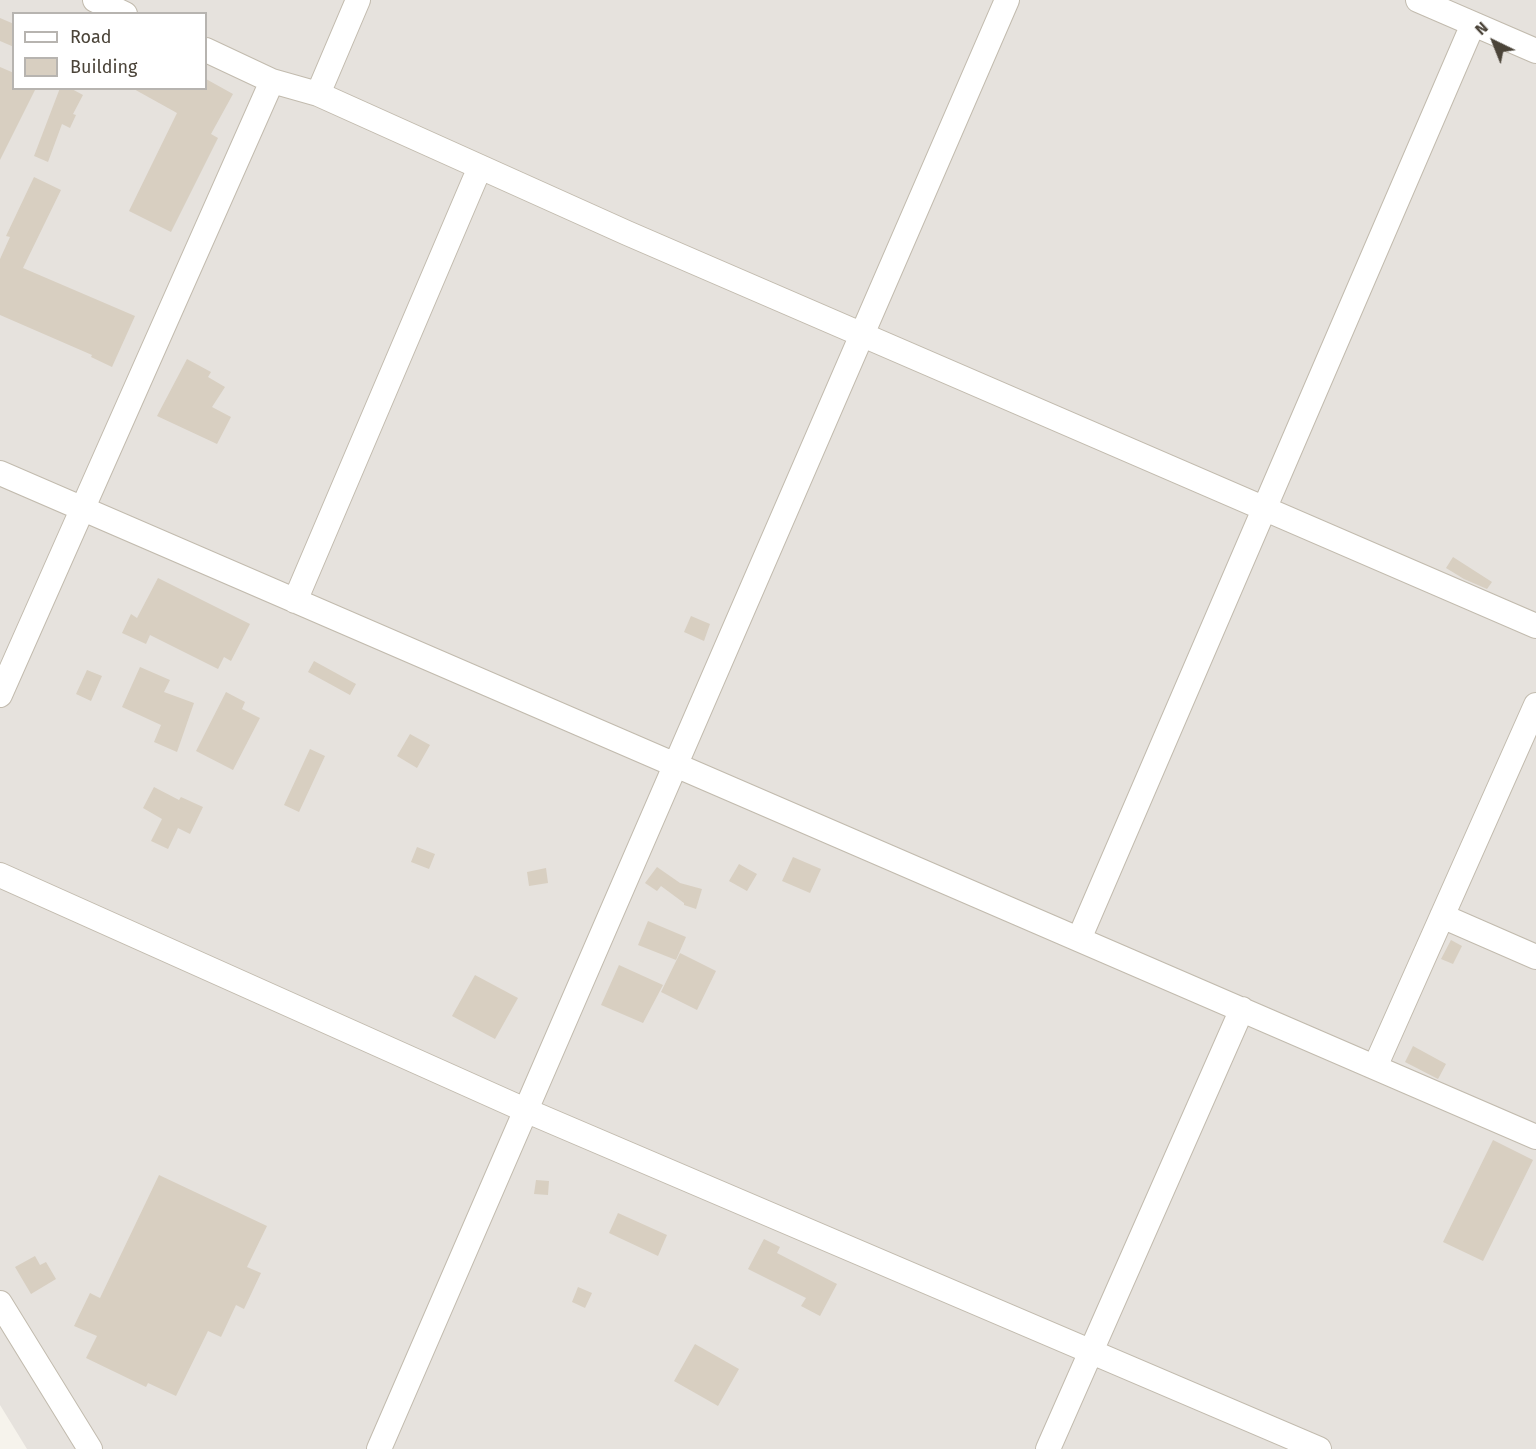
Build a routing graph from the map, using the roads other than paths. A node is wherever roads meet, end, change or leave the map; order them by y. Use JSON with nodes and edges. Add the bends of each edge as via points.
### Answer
{"nodes":[{"id":1,"x":95,"y":0,"type":"edge"},
{"id":2,"x":358,"y":0,"type":"edge"},
{"id":3,"x":1007,"y":0,"type":"edge"},
{"id":4,"x":1418,"y":0,"type":"edge"},
{"id":5,"x":121,"y":12,"type":"edge"},
{"id":6,"x":1473,"y":24,"type":"junction"},
{"id":7,"x":207,"y":50,"type":"edge"},
{"id":8,"x":1536,"y":51,"type":"edge"},
{"id":9,"x":272,"y":81,"type":"junction"},
{"id":10,"x":318,"y":94,"type":"junction"},
{"id":11,"x":480,"y":166,"type":"junction"},
{"id":12,"x":863,"y":335,"type":"junction"},
{"id":13,"x":0,"y":473,"type":"edge"},
{"id":14,"x":1263,"y":508,"type":"junction"},
{"id":15,"x":82,"y":509,"type":"junction"},
{"id":16,"x":296,"y":601,"type":"junction"},
{"id":17,"x":1536,"y":626,"type":"edge"},
{"id":18,"x":0,"y":695,"type":"edge"},
{"id":19,"x":1536,"y":705,"type":"edge"},
{"id":20,"x":675,"y":765,"type":"junction"},
{"id":21,"x":0,"y":875,"type":"edge"},
{"id":22,"x":1442,"y":916,"type":"junction"},
{"id":23,"x":1079,"y":939,"type":"junction"},
{"id":24,"x":1536,"y":957,"type":"edge"},
{"id":25,"x":1242,"y":1009,"type":"junction"},
{"id":26,"x":1375,"y":1067,"type":"junction"},
{"id":27,"x":525,"y":1110,"type":"junction"},
{"id":28,"x":1536,"y":1137,"type":"edge"},
{"id":29,"x":0,"y":1303,"type":"edge"},
{"id":30,"x":1090,"y":1350,"type":"junction"},
{"id":31,"x":90,"y":1449,"type":"edge"},
{"id":32,"x":379,"y":1449,"type":"edge"},
{"id":33,"x":1048,"y":1449,"type":"edge"},
{"id":34,"x":1319,"y":1449,"type":"edge"}],
"edges":[{"from":1,"to":5,"type":"lane"},
{"from":2,"to":10,"type":"lane"},
{"from":3,"to":12,"type":"lane"},
{"from":4,"to":6,"type":"lane"},
{"from":6,"to":8,"type":"lane"},
{"from":6,"to":14,"type":"lane"},
{"from":7,"to":9,"type":"lane"},
{"from":9,"to":10,"type":"lane"},
{"from":9,"to":15,"type":"lane"},
{"from":10,"to":11,"type":"lane"},
{"from":11,"to":12,"type":"lane"},
{"from":11,"to":16,"type":"lane"},
{"from":12,"to":14,"type":"lane"},
{"from":12,"to":20,"type":"lane"},
{"from":13,"to":15,"type":"lane"},
{"from":14,"to":17,"type":"lane"},
{"from":14,"to":23,"type":"lane"},
{"from":15,"to":16,"type":"lane"},
{"from":15,"to":18,"type":"lane"},
{"from":16,"to":20,"type":"lane"},
{"from":19,"to":22,"type":"lane"},
{"from":20,"to":23,"type":"lane"},
{"from":20,"to":27,"type":"lane"},
{"from":21,"to":27,"type":"lane"},
{"from":22,"to":24,"type":"lane"},
{"from":22,"to":26,"type":"lane"},
{"from":23,"to":25,"type":"lane"},
{"from":25,"to":26,"type":"lane"},
{"from":25,"to":30,"type":"lane"},
{"from":26,"to":28,"type":"lane"},
{"from":27,"to":30,"type":"lane"},
{"from":27,"to":32,"type":"lane"},
{"from":29,"to":31,"type":"lane"},
{"from":30,"to":33,"type":"lane"},
{"from":30,"to":34,"type":"lane"}]}
